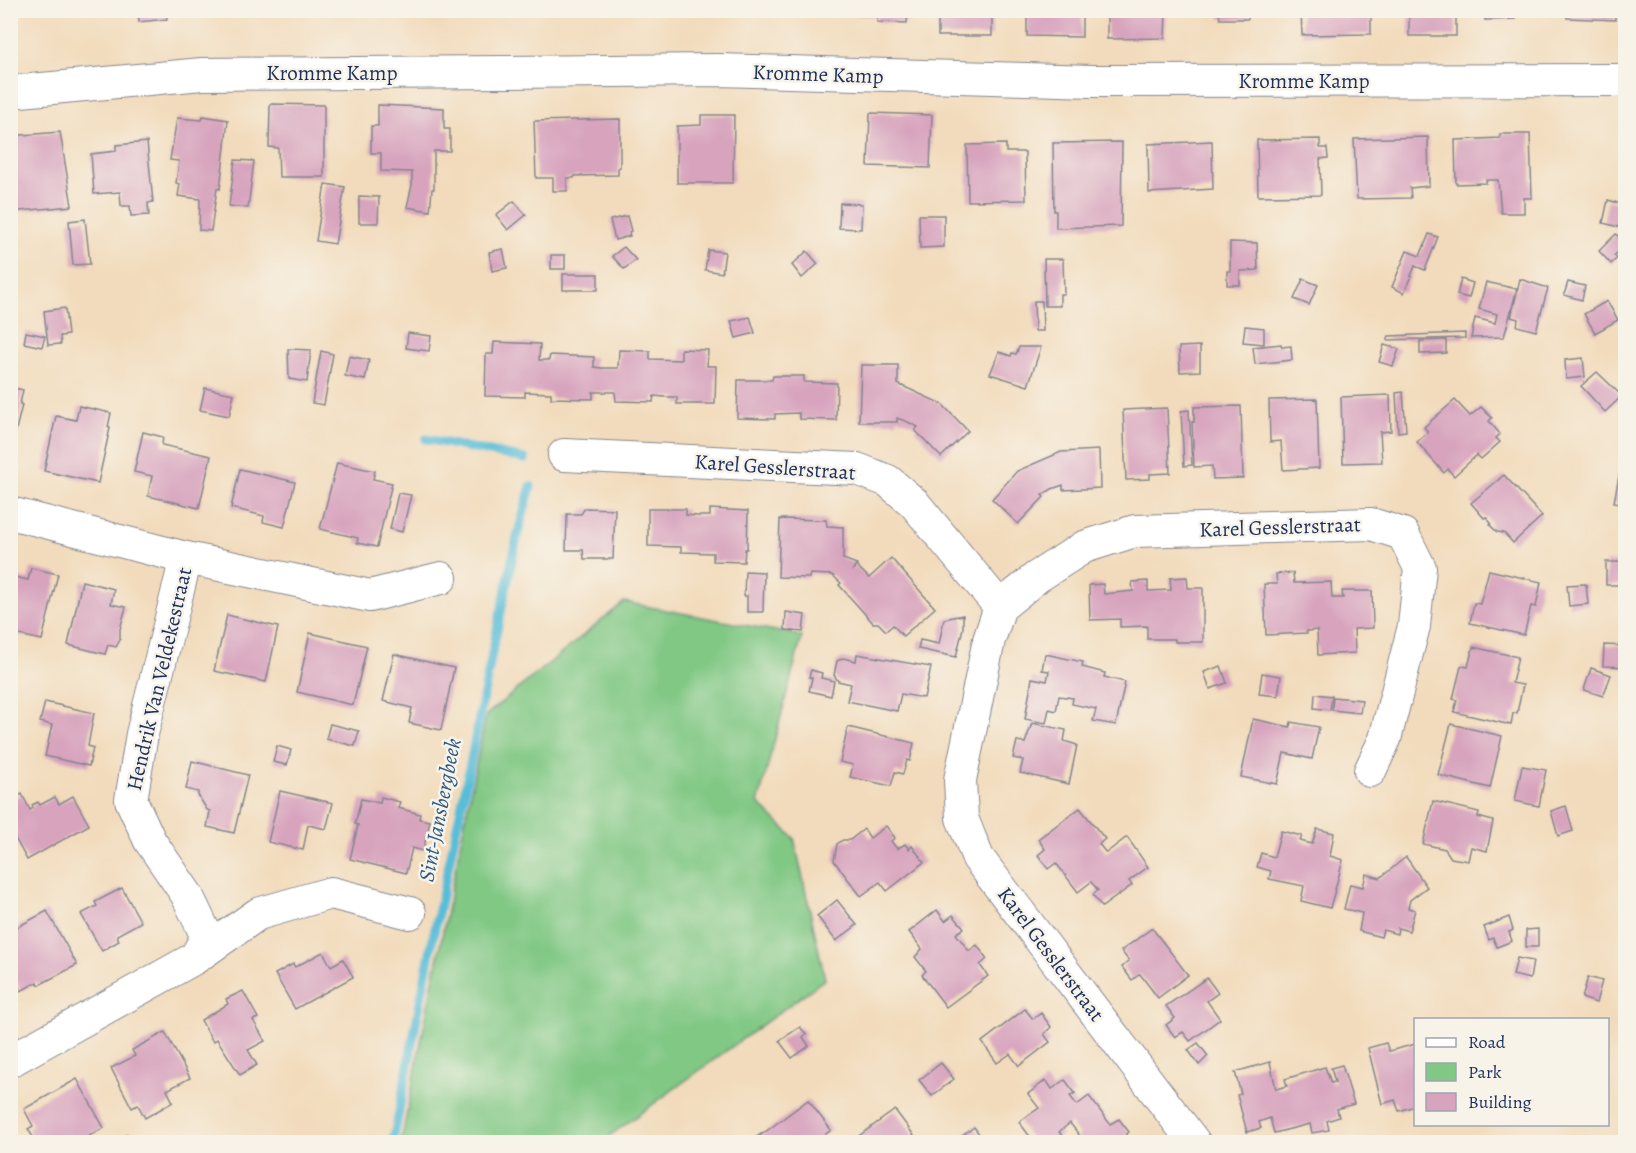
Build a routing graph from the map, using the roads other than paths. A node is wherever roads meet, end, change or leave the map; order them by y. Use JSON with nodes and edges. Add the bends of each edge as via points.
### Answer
{"nodes":[{"id":1,"x":1626,"y":80,"type":"edge"},
{"id":2,"x":10,"y":92,"type":"edge"},
{"id":3,"x":564,"y":455,"type":"dead end"},
{"id":4,"x":10,"y":513,"type":"edge"},
{"id":5,"x":186,"y":558,"type":"junction"},
{"id":6,"x":441,"y":578,"type":"dead end"},
{"id":7,"x":1000,"y":607,"type":"junction"},
{"id":8,"x":1370,"y":771,"type":"dead end"},
{"id":9,"x":410,"y":914,"type":"dead end"},
{"id":10,"x":195,"y":958,"type":"junction"},
{"id":11,"x":10,"y":1061,"type":"edge"},
{"id":12,"x":1194,"y":1143,"type":"edge"}],
"edges":[{"from":1,"to":2,"type":"street","name":"Kromme Kamp","via":[[1093,81],[718,70],[202,74]]},
{"from":3,"to":7,"type":"street","name":"Karel Gesslerstraat","via":[[857,469],[888,481],[914,503]]},
{"from":4,"to":5,"type":"street","name":"Hendrik Van Veldekestraat"},
{"from":5,"to":6,"type":"street","name":"Hendrik Van Veldekestraat","via":[[370,596]]},
{"from":5,"to":10,"type":"street","name":"Hendrik Van Veldekestraat","via":[[142,734],[131,800],[150,841],[187,895],[207,937]]},
{"from":7,"to":8,"type":"street","name":"Karel Gesslerstraat","via":[[1083,547],[1135,531],[1371,524],[1403,534],[1420,568],[1414,626],[1386,739]]},
{"from":7,"to":12,"type":"street","name":"Karel Gesslerstraat","via":[[989,640],[960,780],[962,818],[978,858]]},
{"from":9,"to":10,"type":"street","via":[[331,893],[258,914]]},
{"from":10,"to":11,"type":"street"}]}
